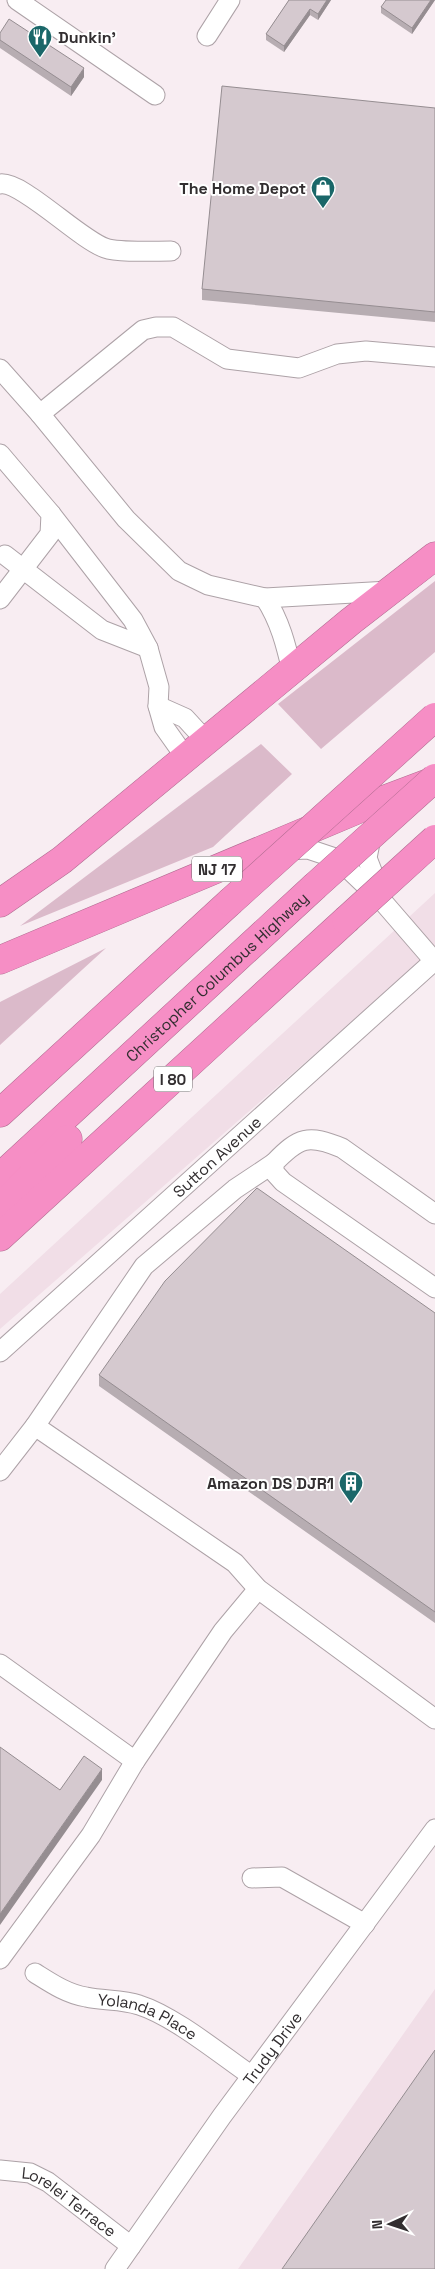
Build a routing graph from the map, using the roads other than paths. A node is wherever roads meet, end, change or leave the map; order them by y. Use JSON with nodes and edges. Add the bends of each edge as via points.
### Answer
{"nodes":[{"id":1,"x":17,"y":0,"type":"edge"},
{"id":2,"x":230,"y":0,"type":"edge"},
{"id":3,"x":207,"y":36,"type":"dead end"},
{"id":4,"x":155,"y":94,"type":"dead end"},
{"id":5,"x":0,"y":184,"type":"edge"},
{"id":6,"x":171,"y":252,"type":"dead end"},
{"id":7,"x":435,"y":357,"type":"edge"},
{"id":8,"x":0,"y":369,"type":"edge"},
{"id":9,"x":40,"y":414,"type":"junction"},
{"id":10,"x":0,"y":454,"type":"edge"},
{"id":11,"x":51,"y":514,"type":"junction"},
{"id":12,"x":5,"y":555,"type":"dead end"},
{"id":13,"x":435,"y":556,"type":"edge"},
{"id":14,"x":23,"y":569,"type":"junction"},
{"id":15,"x":390,"y":591,"type":"junction"},
{"id":16,"x":265,"y":598,"type":"junction"},
{"id":17,"x":0,"y":599,"type":"edge"},
{"id":18,"x":148,"y":648,"type":"junction"},
{"id":19,"x":292,"y":671,"type":"junction"},
{"id":20,"x":158,"y":706,"type":"junction"},
{"id":21,"x":435,"y":717,"type":"edge"},
{"id":22,"x":197,"y":750,"type":"junction"},
{"id":23,"x":435,"y":779,"type":"edge"},
{"id":24,"x":390,"y":798,"type":"junction"},
{"id":25,"x":435,"y":839,"type":"edge"},
{"id":26,"x":260,"y":852,"type":"junction"},
{"id":27,"x":384,"y":902,"type":"junction"},
{"id":28,"x":0,"y":903,"type":"edge"},
{"id":29,"x":0,"y":960,"type":"edge"},
{"id":30,"x":435,"y":961,"type":"edge"},
{"id":31,"x":106,"y":1081,"type":"junction"},
{"id":32,"x":0,"y":1113,"type":"edge"},
{"id":33,"x":274,"y":1163,"type":"junction"},
{"id":34,"x":0,"y":1177,"type":"edge"},
{"id":35,"x":0,"y":1207,"type":"edge"},
{"id":36,"x":435,"y":1214,"type":"edge"},
{"id":37,"x":0,"y":1238,"type":"edge"},
{"id":38,"x":435,"y":1288,"type":"edge"},
{"id":39,"x":0,"y":1352,"type":"edge"},
{"id":40,"x":35,"y":1426,"type":"junction"},
{"id":41,"x":0,"y":1471,"type":"edge"},
{"id":42,"x":258,"y":1589,"type":"junction"},
{"id":43,"x":0,"y":1664,"type":"edge"},
{"id":44,"x":435,"y":1719,"type":"edge"},
{"id":45,"x":135,"y":1761,"type":"junction"},
{"id":46,"x":435,"y":1829,"type":"edge"},
{"id":47,"x":252,"y":1878,"type":"dead end"},
{"id":48,"x":365,"y":1924,"type":"junction"},
{"id":49,"x":0,"y":1959,"type":"edge"},
{"id":50,"x":35,"y":1973,"type":"dead end"},
{"id":51,"x":252,"y":2076,"type":"junction"},
{"id":52,"x":0,"y":2170,"type":"edge"},
{"id":53,"x":130,"y":2246,"type":"junction"},
{"id":54,"x":115,"y":2269,"type":"edge"}],
"edges":[{"from":1,"to":4,"type":"street"},
{"from":2,"to":3,"type":"street"},
{"from":5,"to":6,"type":"street","via":[[16,187],[78,233],[105,248]]},
{"from":7,"to":9,"type":"street","via":[[366,351],[337,354],[299,368],[227,359],[172,327],[156,327],[143,330]]},
{"from":8,"to":9,"type":"street"},
{"from":9,"to":16,"type":"street","via":[[126,519],[179,571],[208,585]]},
{"from":10,"to":11,"type":"street"},
{"from":11,"to":14,"type":"street","via":[[50,534]]},
{"from":11,"to":18,"type":"street","via":[[133,620]]},
{"from":12,"to":14,"type":"street"},
{"from":13,"to":15,"type":"highway"},
{"from":14,"to":17,"type":"street"},
{"from":14,"to":18,"type":"street","via":[[102,630]]},
{"from":15,"to":16,"type":"street"},
{"from":15,"to":19,"type":"highway"},
{"from":16,"to":19,"type":"street","via":[[284,636]]},
{"from":18,"to":20,"type":"street","via":[[159,687]]},
{"from":19,"to":22,"type":"highway"},
{"from":20,"to":22,"type":"street","via":[[164,726]]},
{"from":20,"to":22,"type":"street","via":[[185,718]]},
{"from":21,"to":32,"type":"highway","bridge":true},
{"from":22,"to":28,"type":"highway","via":[[62,860]]},
{"from":23,"to":24,"type":"highway","number":"NJ 17"},
{"from":23,"to":31,"type":"highway","name":"Christopher Columbus Highway","number":"I 80","bridge":true},
{"from":24,"to":26,"type":"highway","number":"NJ 17"},
{"from":24,"to":27,"type":"street","via":[[374,826],[367,858]]},
{"from":25,"to":37,"type":"highway","number":"I 80","bridge":true},
{"from":26,"to":27,"type":"street","via":[[308,849],[338,859]]},
{"from":26,"to":29,"type":"highway","number":"NJ 17"},
{"from":27,"to":30,"type":"street"},
{"from":30,"to":39,"type":"street","name":"Sutton Avenue"},
{"from":31,"to":34,"type":"highway","name":"Christopher Columbus Highway","number":"I 80"},
{"from":31,"to":35,"type":"highway","via":[[68,1138]]},
{"from":33,"to":36,"type":"street","via":[[298,1141],[326,1142],[342,1148]]},
{"from":33,"to":38,"type":"street","via":[[274,1172],[283,1182]]},
{"from":33,"to":40,"type":"street","via":[[235,1188],[144,1266]]},
{"from":40,"to":41,"type":"street"},
{"from":40,"to":42,"type":"street","via":[[235,1563]]},
{"from":42,"to":44,"type":"street"},
{"from":42,"to":45,"type":"street","via":[[223,1631]]},
{"from":43,"to":45,"type":"street"},
{"from":45,"to":49,"type":"street","via":[[91,1835]]},
{"from":46,"to":48,"type":"street","name":"Trudy Drive"},
{"from":47,"to":48,"type":"street","via":[[282,1877]]},
{"from":48,"to":51,"type":"street","name":"Trudy Drive"},
{"from":50,"to":51,"type":"street","name":"Yolanda Place","via":[[68,1992],[87,1998],[139,2004],[160,2014]]},
{"from":51,"to":53,"type":"street","name":"Trudy Drive"},
{"from":52,"to":53,"type":"street","name":"Lorelei Terrace","via":[[30,2174],[48,2182]]},
{"from":53,"to":54,"type":"street","name":"Trudy Drive"}]}
